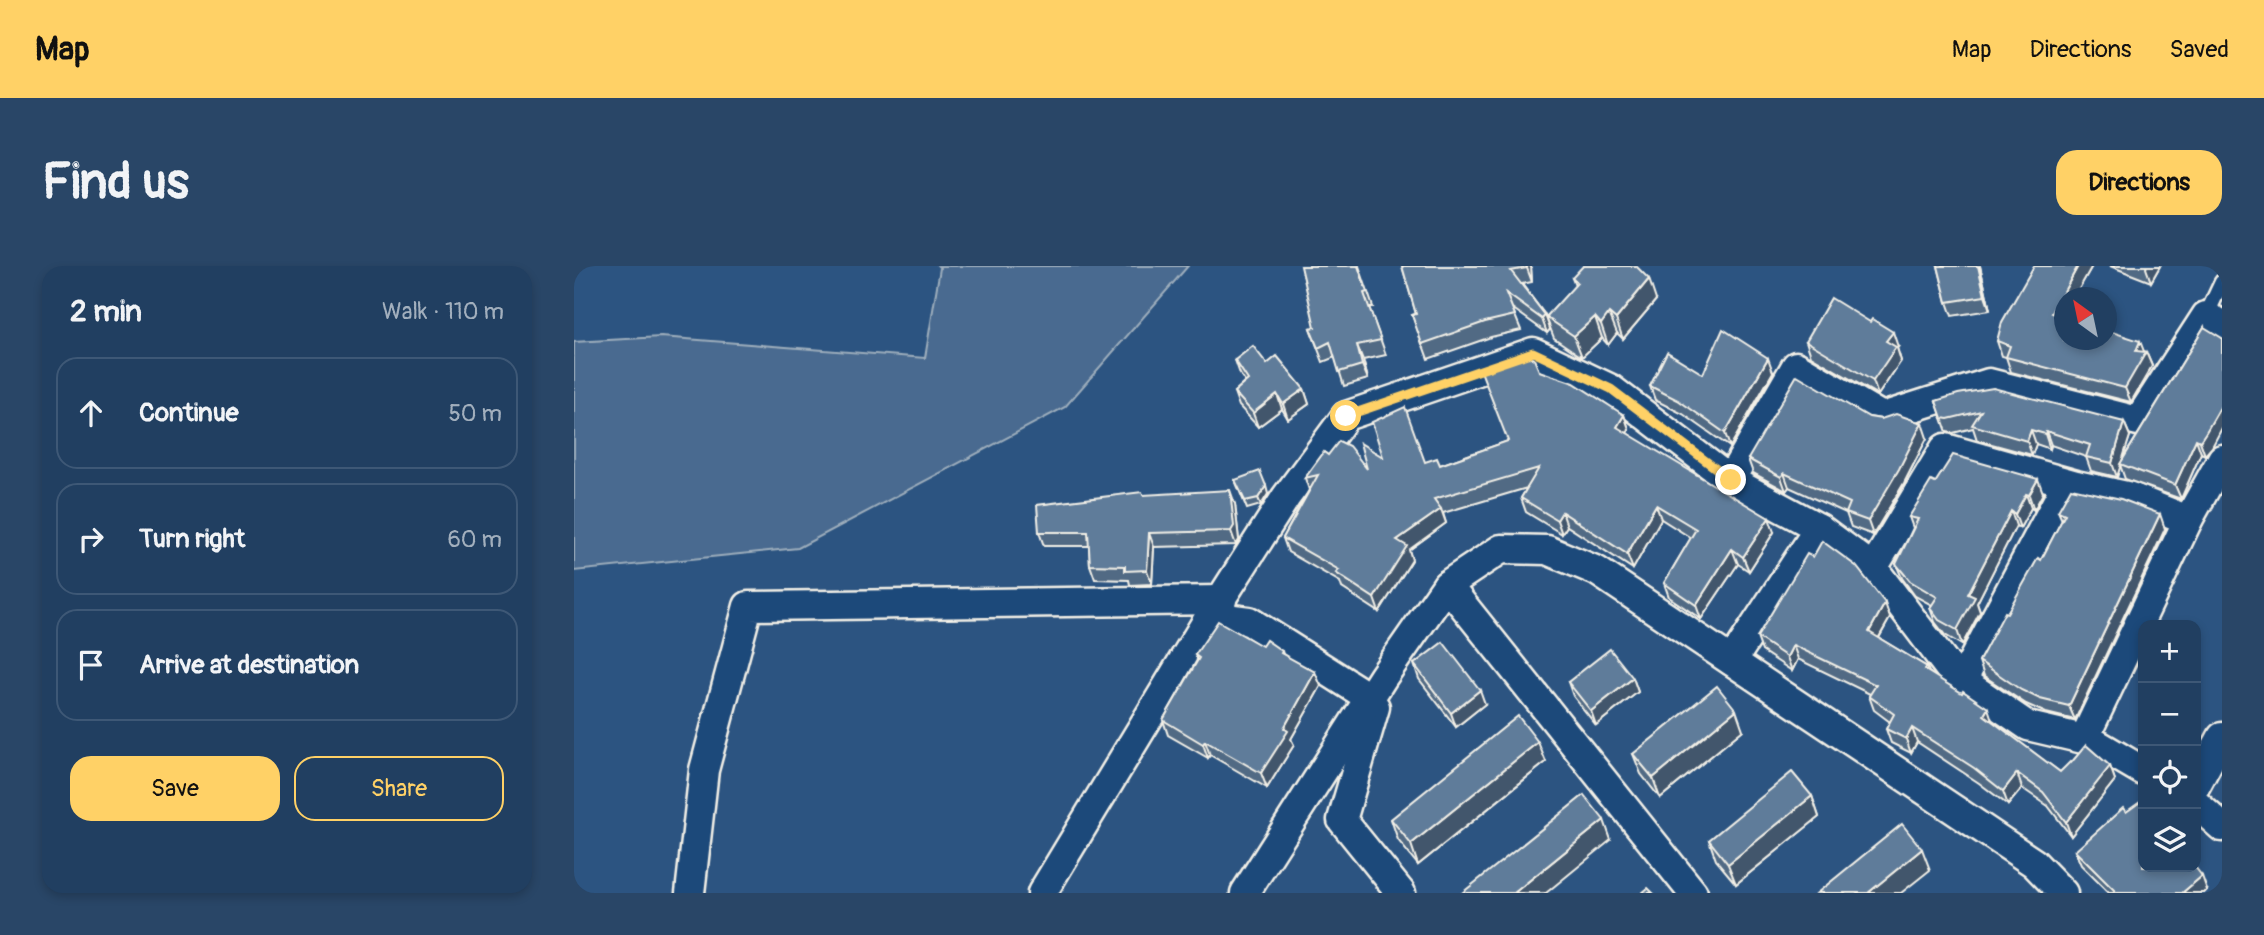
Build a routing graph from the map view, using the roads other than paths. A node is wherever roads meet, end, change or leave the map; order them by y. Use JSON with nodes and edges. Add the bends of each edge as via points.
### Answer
{"nodes":[{"id":1,"x":2222,"y":282,"type":"edge"},
{"id":2,"x":2214,"y":320,"type":"edge"},
{"id":3,"x":2222,"y":459,"type":"edge"},
{"id":4,"x":1731,"y":480,"type":"junction"},
{"id":5,"x":2067,"y":483,"type":"junction"},
{"id":6,"x":2188,"y":520,"type":"junction"},
{"id":7,"x":1819,"y":528,"type":"junction"},
{"id":8,"x":1873,"y":568,"type":"junction"},
{"id":9,"x":1447,"y":584,"type":"junction"},
{"id":10,"x":1216,"y":608,"type":"junction"},
{"id":11,"x":1732,"y":661,"type":"junction"},
{"id":12,"x":1962,"y":681,"type":"junction"},
{"id":13,"x":1376,"y":687,"type":"junction"},
{"id":14,"x":2222,"y":737,"type":"edge"},
{"id":15,"x":2084,"y":739,"type":"junction"},
{"id":16,"x":2138,"y":768,"type":"edge"},
{"id":17,"x":2201,"y":776,"type":"edge"},
{"id":18,"x":2201,"y":808,"type":"edge"},
{"id":19,"x":2222,"y":827,"type":"edge"},
{"id":20,"x":690,"y":893,"type":"edge"},
{"id":21,"x":1042,"y":893,"type":"edge"},
{"id":22,"x":1245,"y":893,"type":"edge"},
{"id":23,"x":1401,"y":893,"type":"edge"},
{"id":24,"x":1693,"y":893,"type":"edge"},
{"id":25,"x":2063,"y":893,"type":"edge"}],
"edges":[{"from":1,"to":2,"type":"lane"},
{"from":2,"to":4,"type":"street","via":[[2138,421],[1989,383],[1882,417],[1796,366]]},
{"from":3,"to":6,"type":"street"},
{"from":4,"to":7,"type":"street"},
{"from":4,"to":10,"type":"street","via":[[1611,389],[1533,352],[1346,416],[1286,498]]},
{"from":5,"to":6,"type":"street","via":[[2131,497]]},
{"from":5,"to":8,"type":"street","via":[[1945,448]]},
{"from":5,"to":12,"type":"street"},
{"from":6,"to":15,"type":"street"},
{"from":7,"to":8,"type":"street"},
{"from":7,"to":11,"type":"street"},
{"from":8,"to":12,"type":"street"},
{"from":9,"to":11,"type":"street","via":[[1501,549],[1547,550],[1597,570]]},
{"from":9,"to":13,"type":"street"},
{"from":9,"to":24,"type":"street"},
{"from":10,"to":13,"type":"street"},
{"from":10,"to":20,"type":"street","via":[[748,606],[704,770]]},
{"from":10,"to":21,"type":"street"},
{"from":11,"to":25,"type":"street","via":[[2034,863]]},
{"from":12,"to":15,"type":"street","via":[[2028,726]]},
{"from":13,"to":22,"type":"street"},
{"from":13,"to":23,"type":"street","via":[[1342,820]]},
{"from":14,"to":17,"type":"street"},
{"from":15,"to":16,"type":"street"},
{"from":18,"to":19,"type":"street"}]}
